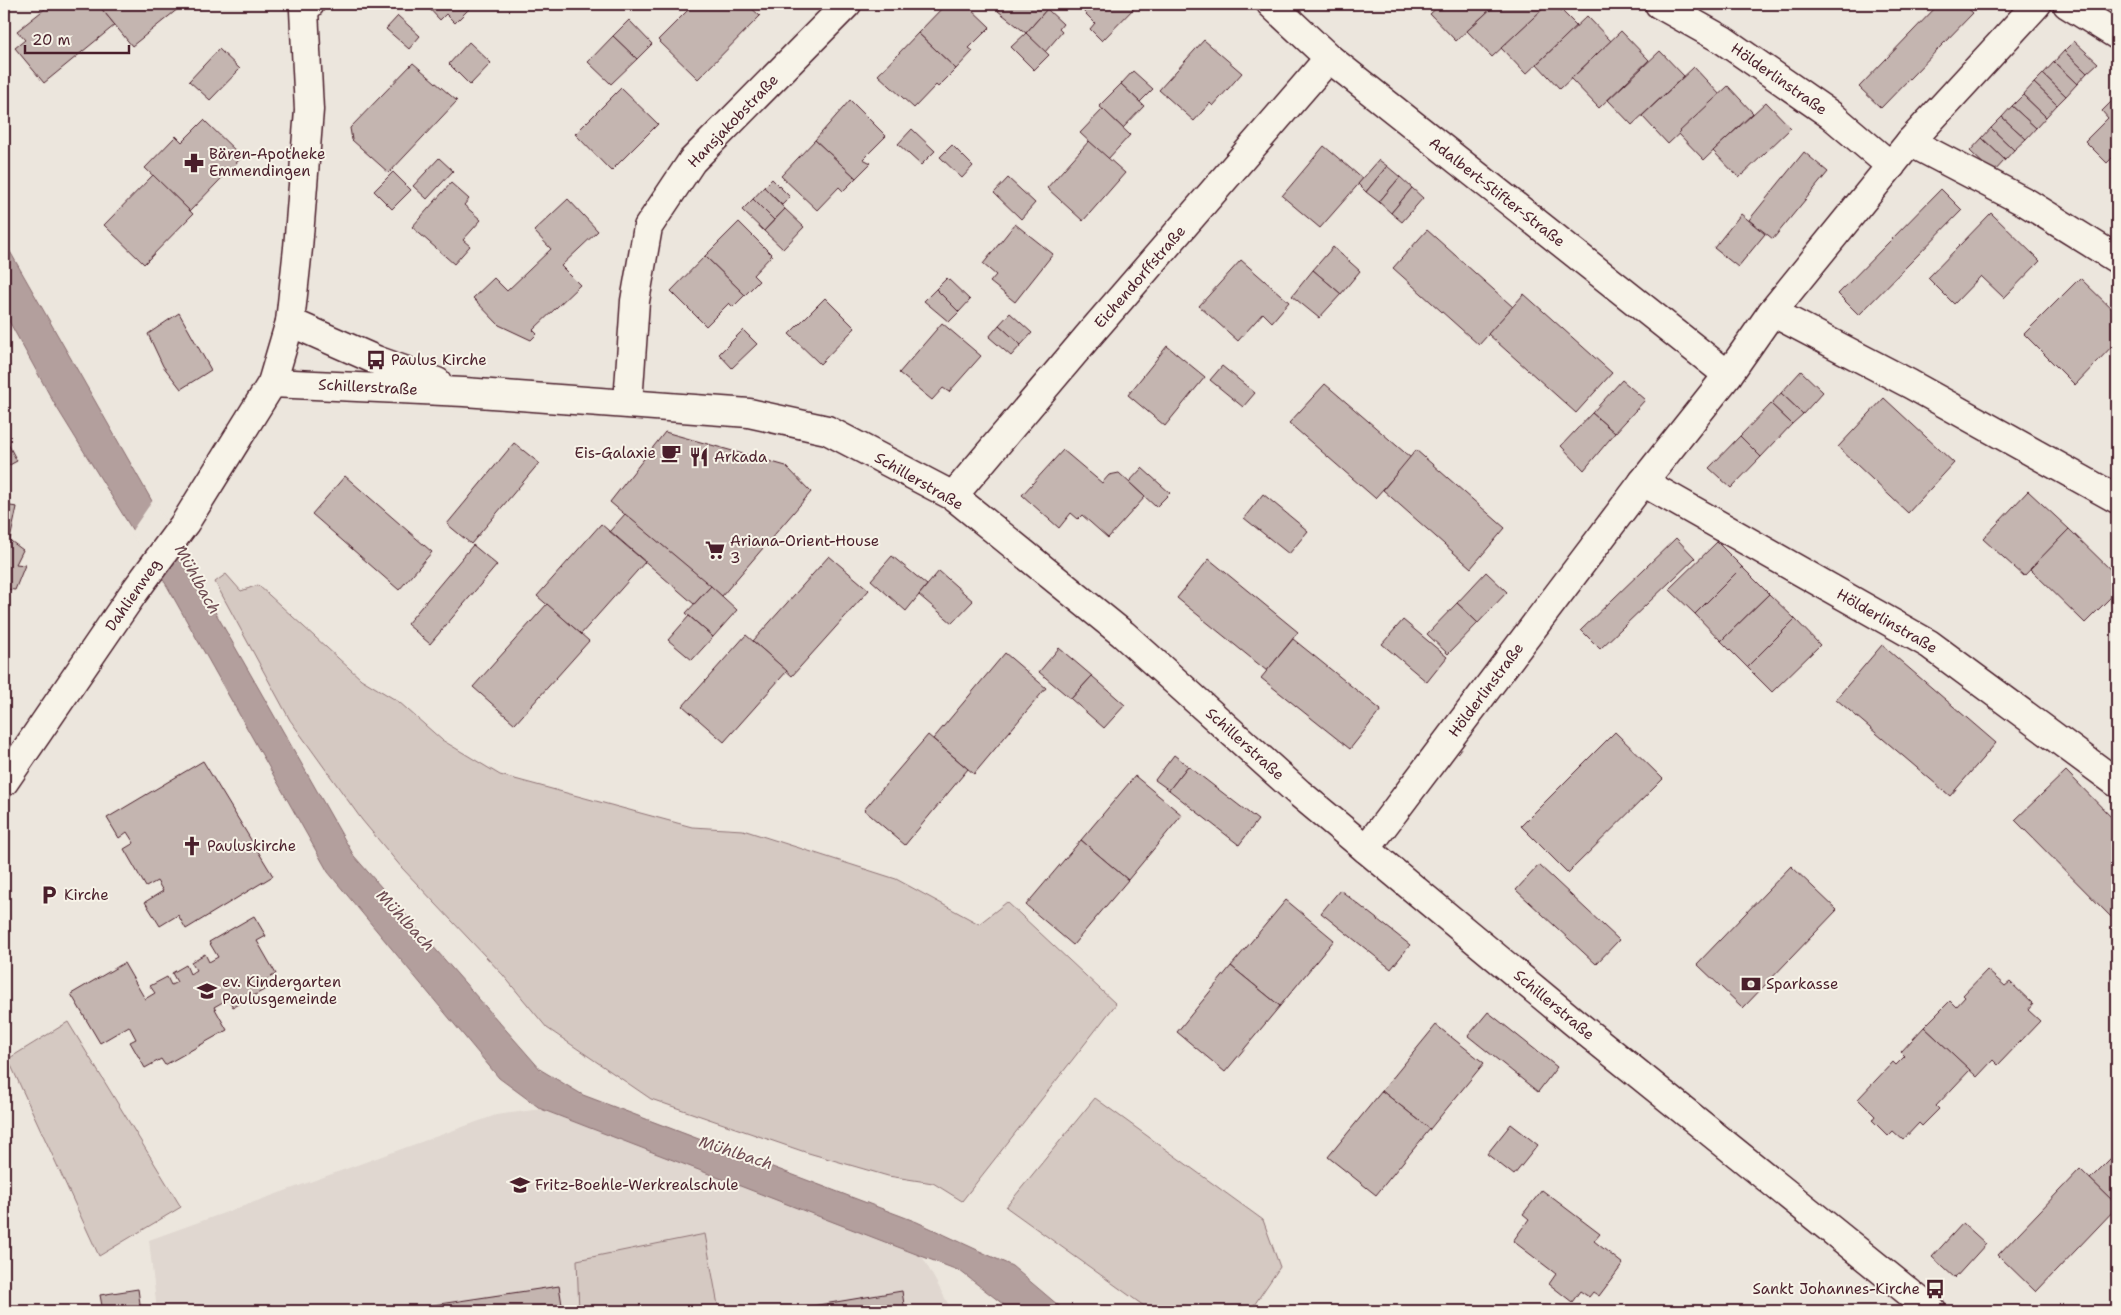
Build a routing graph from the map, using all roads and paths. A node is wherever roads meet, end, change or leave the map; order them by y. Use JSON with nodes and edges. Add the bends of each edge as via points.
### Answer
{"nodes":[{"id":1,"x":847,"y":4,"type":"edge"},
{"id":2,"x":1271,"y":4,"type":"edge"},
{"id":3,"x":1659,"y":4,"type":"edge"},
{"id":4,"x":2037,"y":4,"type":"edge"},
{"id":5,"x":2067,"y":4,"type":"edge"},
{"id":6,"x":301,"y":6,"type":"edge"},
{"id":7,"x":2117,"y":35,"type":"edge"},
{"id":8,"x":1329,"y":58,"type":"junction"},
{"id":9,"x":1910,"y":142,"type":"junction"},
{"id":10,"x":1891,"y":166,"type":"junction"},
{"id":11,"x":2117,"y":259,"type":"edge"},
{"id":12,"x":1772,"y":312,"type":"junction"},
{"id":13,"x":290,"y":322,"type":"junction"},
{"id":14,"x":1728,"y":376,"type":"junction"},
{"id":15,"x":272,"y":383,"type":"junction"},
{"id":16,"x":464,"y":392,"type":"junction"},
{"id":17,"x":628,"y":403,"type":"junction"},
{"id":18,"x":1643,"y":482,"type":"junction"},
{"id":19,"x":953,"y":496,"type":"junction"},
{"id":20,"x":2117,"y":499,"type":"edge"},
{"id":21,"x":4,"y":782,"type":"edge"},
{"id":22,"x":2117,"y":783,"type":"edge"},
{"id":23,"x":1366,"y":849,"type":"junction"},
{"id":24,"x":1932,"y":1311,"type":"edge"}],
"edges":[{"from":1,"to":17,"type":"street","name":"Hansjakobstraße","via":[[692,161],[648,227],[635,301]]},
{"from":2,"to":8,"type":"street","name":"Adalbert-Stifter-Straße"},
{"from":3,"to":10,"type":"street","name":"Hölderlinstraße","via":[[1723,40],[1831,115]]},
{"from":4,"to":9,"type":"street","name":"Hölderlinstraße"},
{"from":5,"to":7,"type":"street"},
{"from":6,"to":13,"type":"street","name":"Dahlienweg","via":[[309,110]]},
{"from":8,"to":14,"type":"street","name":"Adalbert-Stifter-Straße"},
{"from":8,"to":19,"type":"street","name":"Eichendorffstraße"},
{"from":9,"to":10,"type":"street","name":"Hölderlinstraße"},
{"from":9,"to":11,"type":"street","via":[[2027,203]]},
{"from":10,"to":12,"type":"street","name":"Hölderlinstraße"},
{"from":12,"to":14,"type":"street","name":"Hölderlinstraße"},
{"from":12,"to":20,"type":"street"},
{"from":13,"to":15,"type":"street","name":"Dahlienweg"},
{"from":13,"to":16,"type":"street","name":"Schillerstraße","via":[[376,360]]},
{"from":14,"to":18,"type":"street","name":"Hölderlinstraße"},
{"from":15,"to":16,"type":"street","name":"Schillerstraße"},
{"from":15,"to":21,"type":"street","name":"Dahlienweg","via":[[185,522]]},
{"from":16,"to":17,"type":"street","name":"Schillerstraße"},
{"from":17,"to":19,"type":"street","name":"Schillerstraße","via":[[749,412],[827,430]]},
{"from":18,"to":22,"type":"street","name":"Hölderlinstraße","via":[[1929,644]]},
{"from":18,"to":23,"type":"street","name":"Hölderlinstraße"},
{"from":19,"to":23,"type":"street","name":"Schillerstraße","via":[[1123,634]]},
{"from":23,"to":24,"type":"street","name":"Schillerstraße","via":[[1620,1060]]}]}
